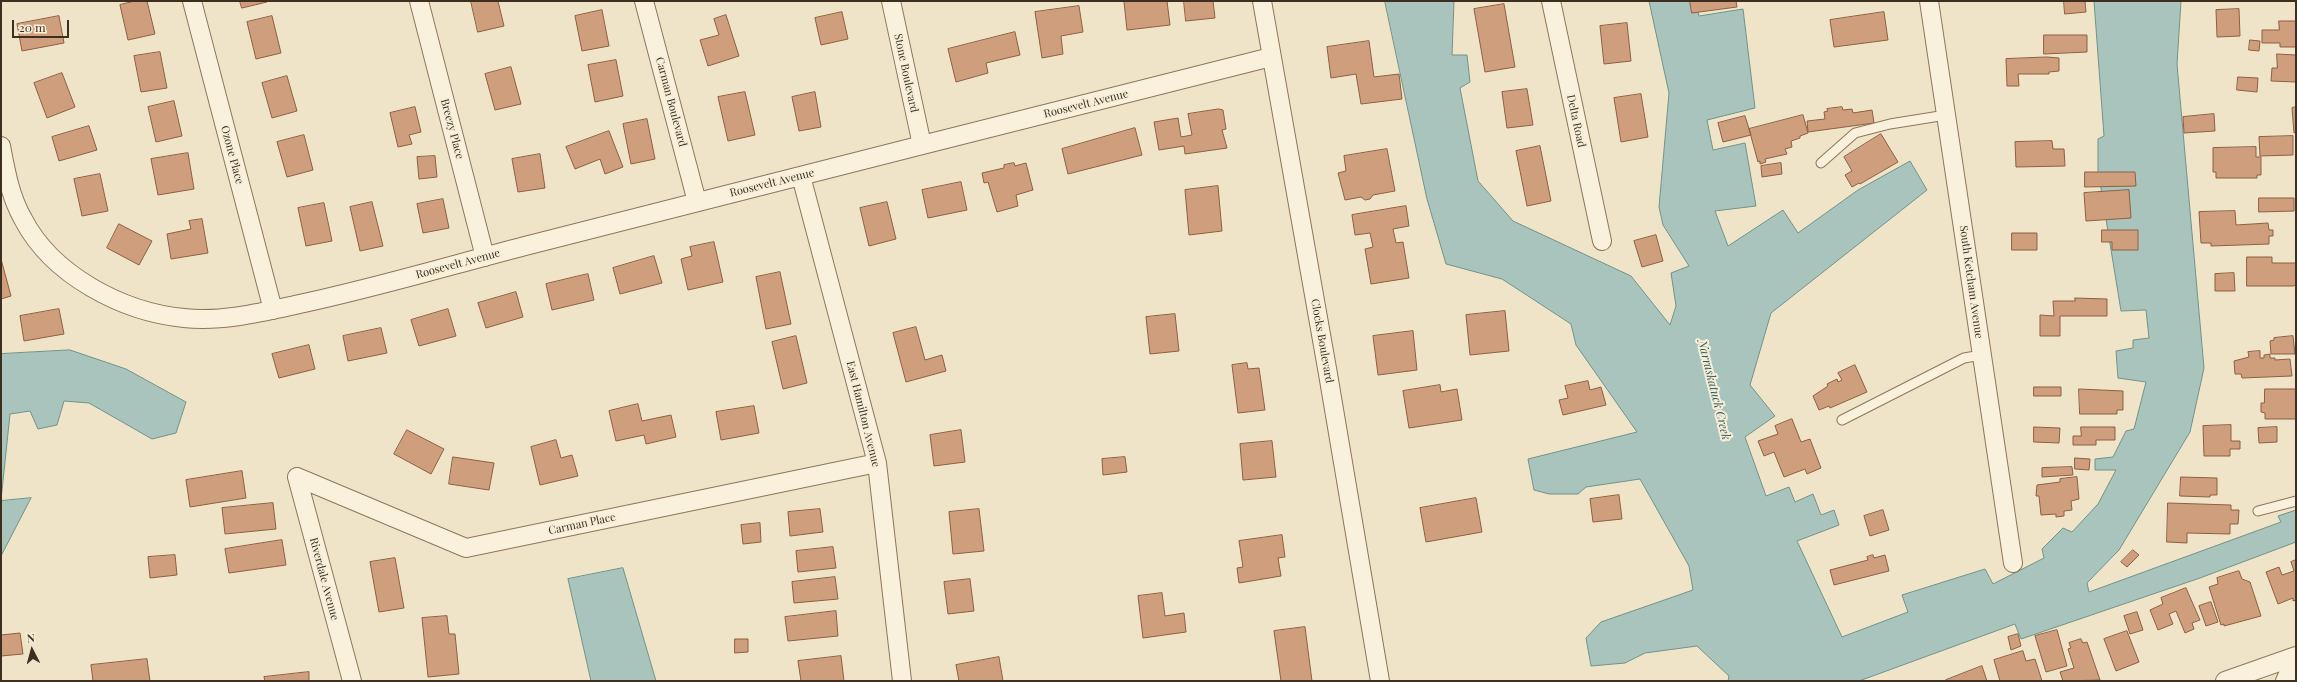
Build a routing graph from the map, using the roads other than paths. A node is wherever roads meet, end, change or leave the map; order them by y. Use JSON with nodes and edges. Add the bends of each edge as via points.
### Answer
{"nodes":[{"id":1,"x":192,"y":1,"type":"edge"},
{"id":2,"x":419,"y":1,"type":"edge"},
{"id":3,"x":644,"y":1,"type":"edge"},
{"id":4,"x":891,"y":1,"type":"edge"},
{"id":5,"x":1262,"y":1,"type":"edge"},
{"id":6,"x":1551,"y":1,"type":"edge"},
{"id":7,"x":1929,"y":1,"type":"edge"},
{"id":8,"x":1271,"y":57,"type":"junction"},
{"id":9,"x":1946,"y":115,"type":"junction"},
{"id":10,"x":922,"y":145,"type":"junction"},
{"id":11,"x":1,"y":146,"type":"edge"},
{"id":12,"x":1820,"y":163,"type":"dead end"},
{"id":13,"x":801,"y":176,"type":"junction"},
{"id":14,"x":697,"y":202,"type":"junction"},
{"id":15,"x":1602,"y":241,"type":"dead end"},
{"id":16,"x":485,"y":257,"type":"junction"},
{"id":17,"x":273,"y":310,"type":"junction"},
{"id":18,"x":1982,"y":354,"type":"junction"},
{"id":19,"x":1842,"y":420,"type":"dead end"},
{"id":20,"x":877,"y":463,"type":"junction"},
{"id":21,"x":297,"y":478,"type":"joint"},
{"id":22,"x":2296,"y":501,"type":"edge"},
{"id":23,"x":2258,"y":511,"type":"dead end"},
{"id":24,"x":2013,"y":563,"type":"dead end"},
{"id":25,"x":2296,"y":656,"type":"edge"},
{"id":26,"x":352,"y":681,"type":"edge"},
{"id":27,"x":902,"y":681,"type":"edge"},
{"id":28,"x":1380,"y":681,"type":"edge"},
{"id":29,"x":2225,"y":681,"type":"edge"},
{"id":30,"x":2285,"y":681,"type":"edge"}],
"edges":[{"from":1,"to":17,"type":"street","name":"Ozone Place"},
{"from":2,"to":16,"type":"street","name":"Breezy Place"},
{"from":3,"to":14,"type":"street","name":"Carman Boulevard"},
{"from":4,"to":10,"type":"street","name":"Stone Boulevard"},
{"from":5,"to":8,"type":"street","name":"Clocks Boulevard"},
{"from":6,"to":15,"type":"street","name":"Delta Road"},
{"from":7,"to":9,"type":"street","name":"South Ketcham Avenue"},
{"from":8,"to":10,"type":"street","name":"Roosevelt Avenue"},
{"from":8,"to":28,"type":"street","name":"Clocks Boulevard"},
{"from":9,"to":12,"type":"lane","via":[[1890,124],[1855,133]]},
{"from":9,"to":18,"type":"street","name":"South Ketcham Avenue"},
{"from":10,"to":13,"type":"street","name":"Roosevelt Avenue"},
{"from":11,"to":17,"type":"street","name":"Roosevelt Avenue","via":[[9,187],[23,221],[42,247],[92,289],[143,310],[183,318],[234,316]]},
{"from":13,"to":14,"type":"street","name":"Roosevelt Avenue"},
{"from":13,"to":20,"type":"street","name":"East Hamilton Avenue"},
{"from":14,"to":16,"type":"street","name":"Roosevelt Avenue"},
{"from":16,"to":17,"type":"street","name":"Roosevelt Avenue"},
{"from":18,"to":19,"type":"lane","via":[[1964,358]]},
{"from":18,"to":24,"type":"street","name":"South Ketcham Avenue"},
{"from":20,"to":21,"type":"street","name":"Carman Place","via":[[466,548]]},
{"from":20,"to":27,"type":"street","name":"East Hamilton Avenue"},
{"from":21,"to":26,"type":"street","name":"Riverdale Avenue"},
{"from":22,"to":23,"type":"lane"},
{"from":25,"to":29,"type":"street"},
{"from":25,"to":30,"type":"street"}]}
